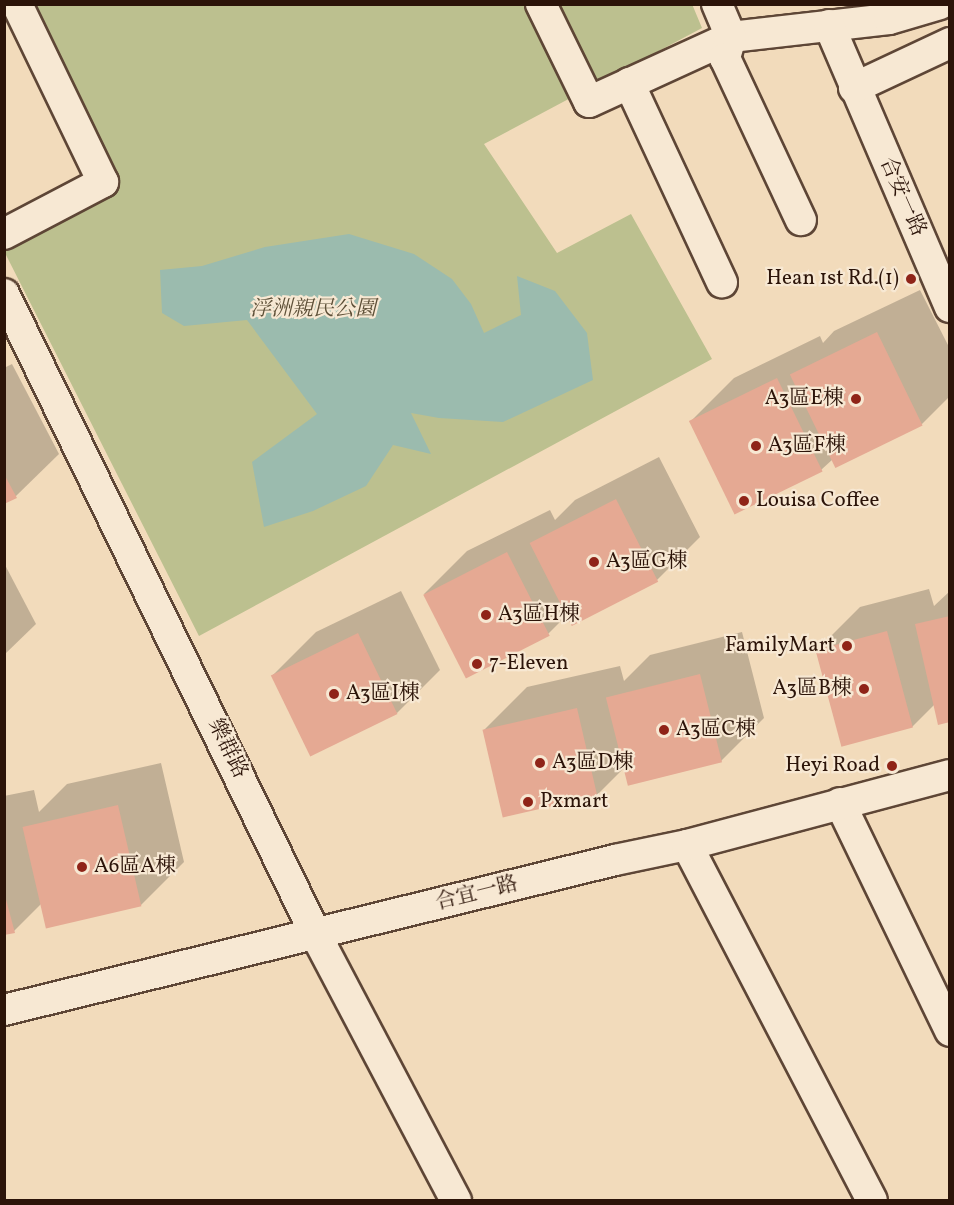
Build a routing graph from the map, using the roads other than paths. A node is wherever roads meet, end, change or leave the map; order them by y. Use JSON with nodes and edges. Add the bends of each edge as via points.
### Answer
{"nodes":[{"id":1,"x":17,"y":4,"type":"edge"},
{"id":2,"x":541,"y":4,"type":"edge"},
{"id":3,"x":717,"y":4,"type":"edge"},
{"id":4,"x":940,"y":4,"type":"edge"},
{"id":5,"x":840,"y":17,"type":"edge"},
{"id":6,"x":731,"y":37,"type":"junction"},
{"id":7,"x":950,"y":43,"type":"edge"},
{"id":8,"x":629,"y":83,"type":"junction"},
{"id":9,"x":854,"y":88,"type":"junction"},
{"id":10,"x":801,"y":220,"type":"dead end"},
{"id":11,"x":4,"y":234,"type":"edge"},
{"id":12,"x":722,"y":282,"type":"dead end"},
{"id":13,"x":4,"y":294,"type":"edge"},
{"id":14,"x":950,"y":307,"type":"edge"},
{"id":15,"x":950,"y":775,"type":"edge"},
{"id":16,"x":840,"y":803,"type":"junction"},
{"id":17,"x":687,"y":845,"type":"junction"},
{"id":18,"x":316,"y":935,"type":"junction"},
{"id":19,"x":4,"y":1010,"type":"edge"},
{"id":20,"x":950,"y":1031,"type":"edge"},
{"id":21,"x":456,"y":1200,"type":"edge"},
{"id":22,"x":872,"y":1200,"type":"edge"}],
"edges":[{"from":1,"to":11,"type":"street","via":[[103,182]]},
{"from":2,"to":8,"type":"street","via":[[589,102]]},
{"from":3,"to":6,"type":"street"},
{"from":4,"to":5,"type":"street","via":[[889,18]]},
{"from":5,"to":6,"type":"street"},
{"from":5,"to":9,"type":"street","name":"合安一路"},
{"from":6,"to":8,"type":"street"},
{"from":6,"to":10,"type":"street","via":[[725,58]]},
{"from":7,"to":9,"type":"street"},
{"from":8,"to":12,"type":"street"},
{"from":9,"to":14,"type":"street","name":"合安一路"},
{"from":13,"to":18,"type":"street","name":"樂群路"},
{"from":15,"to":16,"type":"street","name":"合宜一路"},
{"from":16,"to":17,"type":"street","name":"合宜一路"},
{"from":16,"to":20,"type":"street"},
{"from":17,"to":18,"type":"street","name":"合宜一路"},
{"from":17,"to":22,"type":"street"},
{"from":18,"to":19,"type":"street","name":"合宜一路"},
{"from":18,"to":21,"type":"street","name":"樂群路"}]}
